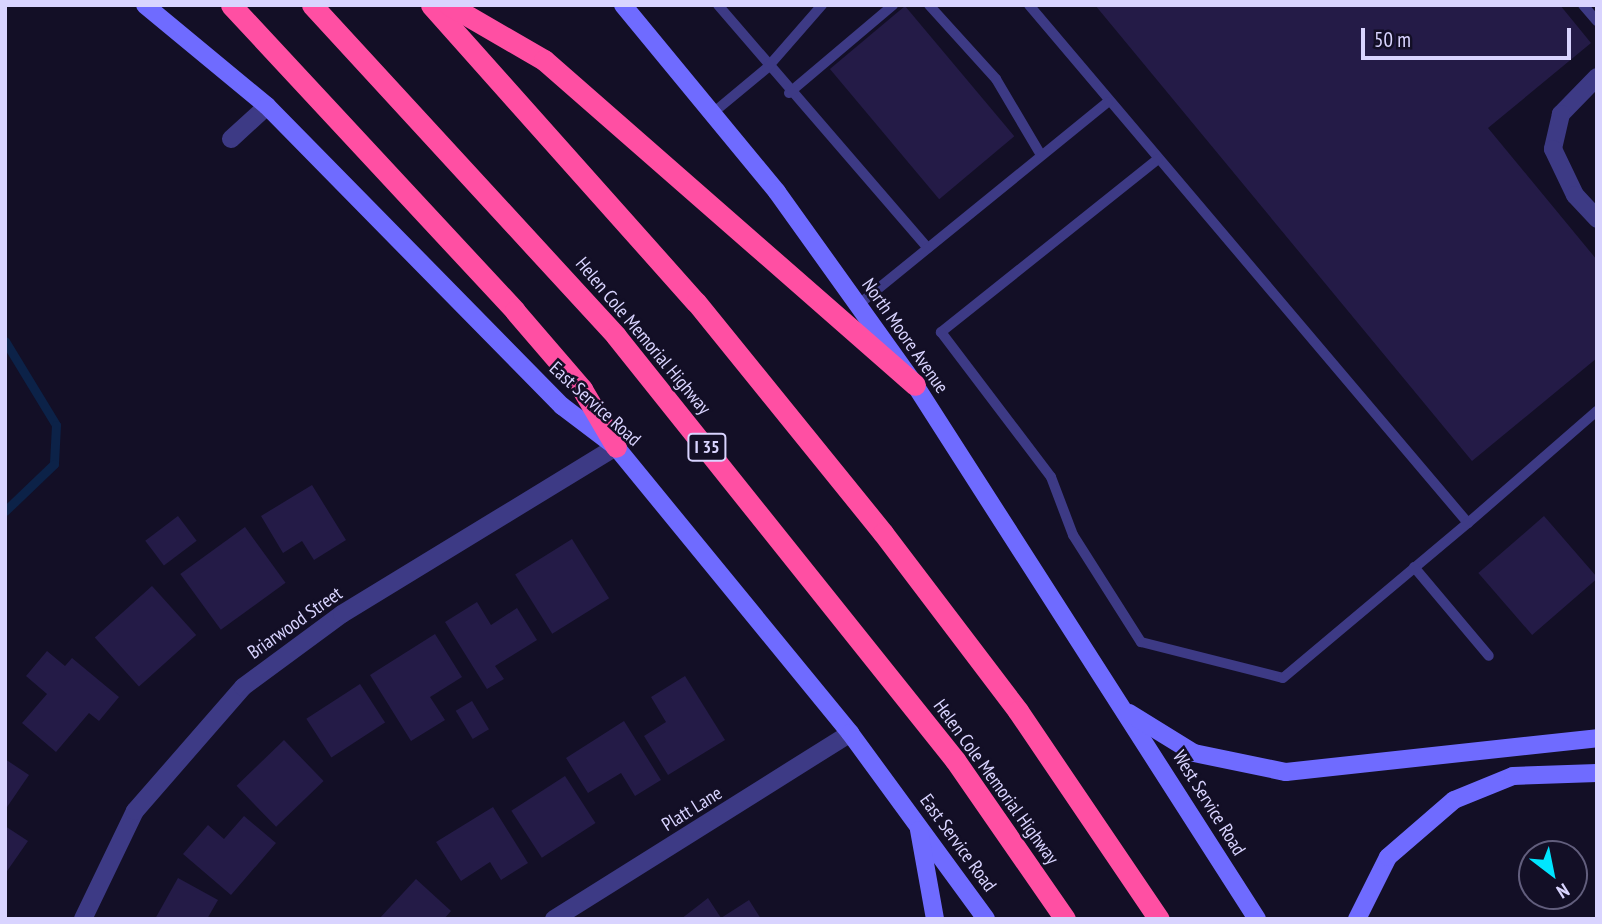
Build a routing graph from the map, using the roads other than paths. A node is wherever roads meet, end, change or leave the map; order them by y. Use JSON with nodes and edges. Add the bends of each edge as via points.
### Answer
{"nodes":[{"id":1,"x":145,"y":5,"type":"edge"},
{"id":2,"x":231,"y":5,"type":"edge"},
{"id":3,"x":312,"y":5,"type":"edge"},
{"id":4,"x":431,"y":5,"type":"edge"},
{"id":5,"x":449,"y":5,"type":"edge"},
{"id":6,"x":623,"y":5,"type":"edge"},
{"id":7,"x":718,"y":5,"type":"edge"},
{"id":8,"x":822,"y":5,"type":"edge"},
{"id":9,"x":893,"y":5,"type":"edge"},
{"id":10,"x":929,"y":5,"type":"edge"},
{"id":11,"x":1029,"y":5,"type":"edge"},
{"id":12,"x":1583,"y":5,"type":"edge"},
{"id":13,"x":1597,"y":20,"type":"edge"},
{"id":14,"x":767,"y":68,"type":"junction"},
{"id":15,"x":1597,"y":76,"type":"edge"},
{"id":16,"x":789,"y":93,"type":"junction"},
{"id":17,"x":1108,"y":102,"type":"junction"},
{"id":18,"x":267,"y":106,"type":"junction"},
{"id":19,"x":714,"y":112,"type":"junction"},
{"id":20,"x":231,"y":139,"type":"dead end"},
{"id":21,"x":1041,"y":155,"type":"junction"},
{"id":22,"x":1158,"y":159,"type":"junction"},
{"id":23,"x":1597,"y":219,"type":"edge"},
{"id":24,"x":928,"y":248,"type":"junction"},
{"id":25,"x":858,"y":304,"type":"junction"},
{"id":26,"x":915,"y":385,"type":"junction"},
{"id":27,"x":1597,"y":411,"type":"edge"},
{"id":28,"x":616,"y":447,"type":"junction"},
{"id":29,"x":1468,"y":523,"type":"junction"},
{"id":30,"x":1414,"y":568,"type":"junction"},
{"id":31,"x":1489,"y":656,"type":"dead end"},
{"id":32,"x":1125,"y":711,"type":"junction"},
{"id":33,"x":850,"y":733,"type":"junction"},
{"id":34,"x":1597,"y":738,"type":"edge"},
{"id":35,"x":1597,"y":773,"type":"edge"},
{"id":36,"x":917,"y":820,"type":"junction"},
{"id":37,"x":83,"y":919,"type":"edge"},
{"id":38,"x":554,"y":919,"type":"edge"},
{"id":39,"x":935,"y":919,"type":"edge"},
{"id":40,"x":986,"y":919,"type":"edge"},
{"id":41,"x":1065,"y":919,"type":"edge"},
{"id":42,"x":1159,"y":919,"type":"edge"},
{"id":43,"x":1257,"y":919,"type":"edge"},
{"id":44,"x":1357,"y":919,"type":"edge"}],
"edges":[{"from":1,"to":18,"type":"main road","name":"East Service Road"},
{"from":2,"to":28,"type":"highway","via":[[515,311],[582,389]]},
{"from":3,"to":41,"type":"highway","name":"Helen Cole Memorial Highway","number":"I 35","via":[[624,346],[938,738]]},
{"from":4,"to":42,"type":"highway","via":[[696,302],[883,533],[1018,710]]},
{"from":5,"to":26,"type":"highway","via":[[544,60]]},
{"from":6,"to":19,"type":"main road","name":"North Moore Avenue"},
{"from":7,"to":14,"type":"lane"},
{"from":8,"to":14,"type":"lane"},
{"from":9,"to":16,"type":"lane"},
{"from":10,"to":21,"type":"lane","via":[[996,79]]},
{"from":11,"to":17,"type":"lane"},
{"from":12,"to":13,"type":"lane"},
{"from":14,"to":16,"type":"lane"},
{"from":14,"to":19,"type":"lane"},
{"from":15,"to":23,"type":"street","via":[[1562,114],[1553,149],[1576,195]]},
{"from":16,"to":24,"type":"lane"},
{"from":17,"to":21,"type":"lane"},
{"from":17,"to":22,"type":"lane"},
{"from":18,"to":20,"type":"street"},
{"from":18,"to":28,"type":"main road","name":"East Service Road","via":[[562,406]]},
{"from":19,"to":25,"type":"main road","name":"North Moore Avenue"},
{"from":21,"to":24,"type":"lane"},
{"from":22,"to":29,"type":"lane"},
{"from":22,"to":30,"type":"lane","via":[[941,332],[1051,477],[1073,535],[1141,642],[1283,678]]},
{"from":24,"to":25,"type":"lane"},
{"from":25,"to":26,"type":"main road","name":"North Moore Avenue"},
{"from":26,"to":32,"type":"main road","name":"North Moore Avenue"},
{"from":27,"to":29,"type":"lane"},
{"from":28,"to":33,"type":"main road","name":"East Service Road"},
{"from":28,"to":37,"type":"street","name":"Briarwood Street","via":[[342,614],[243,687],[135,811]]},
{"from":29,"to":30,"type":"lane"},
{"from":30,"to":31,"type":"lane"},
{"from":32,"to":34,"type":"main road","via":[[1194,752],[1286,772]]},
{"from":32,"to":43,"type":"main road","name":"West Service Road"},
{"from":33,"to":36,"type":"main road","name":"East Service Road"},
{"from":33,"to":38,"type":"street","name":"Platt Lane"},
{"from":35,"to":44,"type":"main road","via":[[1513,776],[1454,800],[1388,857]]},
{"from":36,"to":39,"type":"main road"},
{"from":36,"to":40,"type":"main road","name":"East Service Road"}]}
